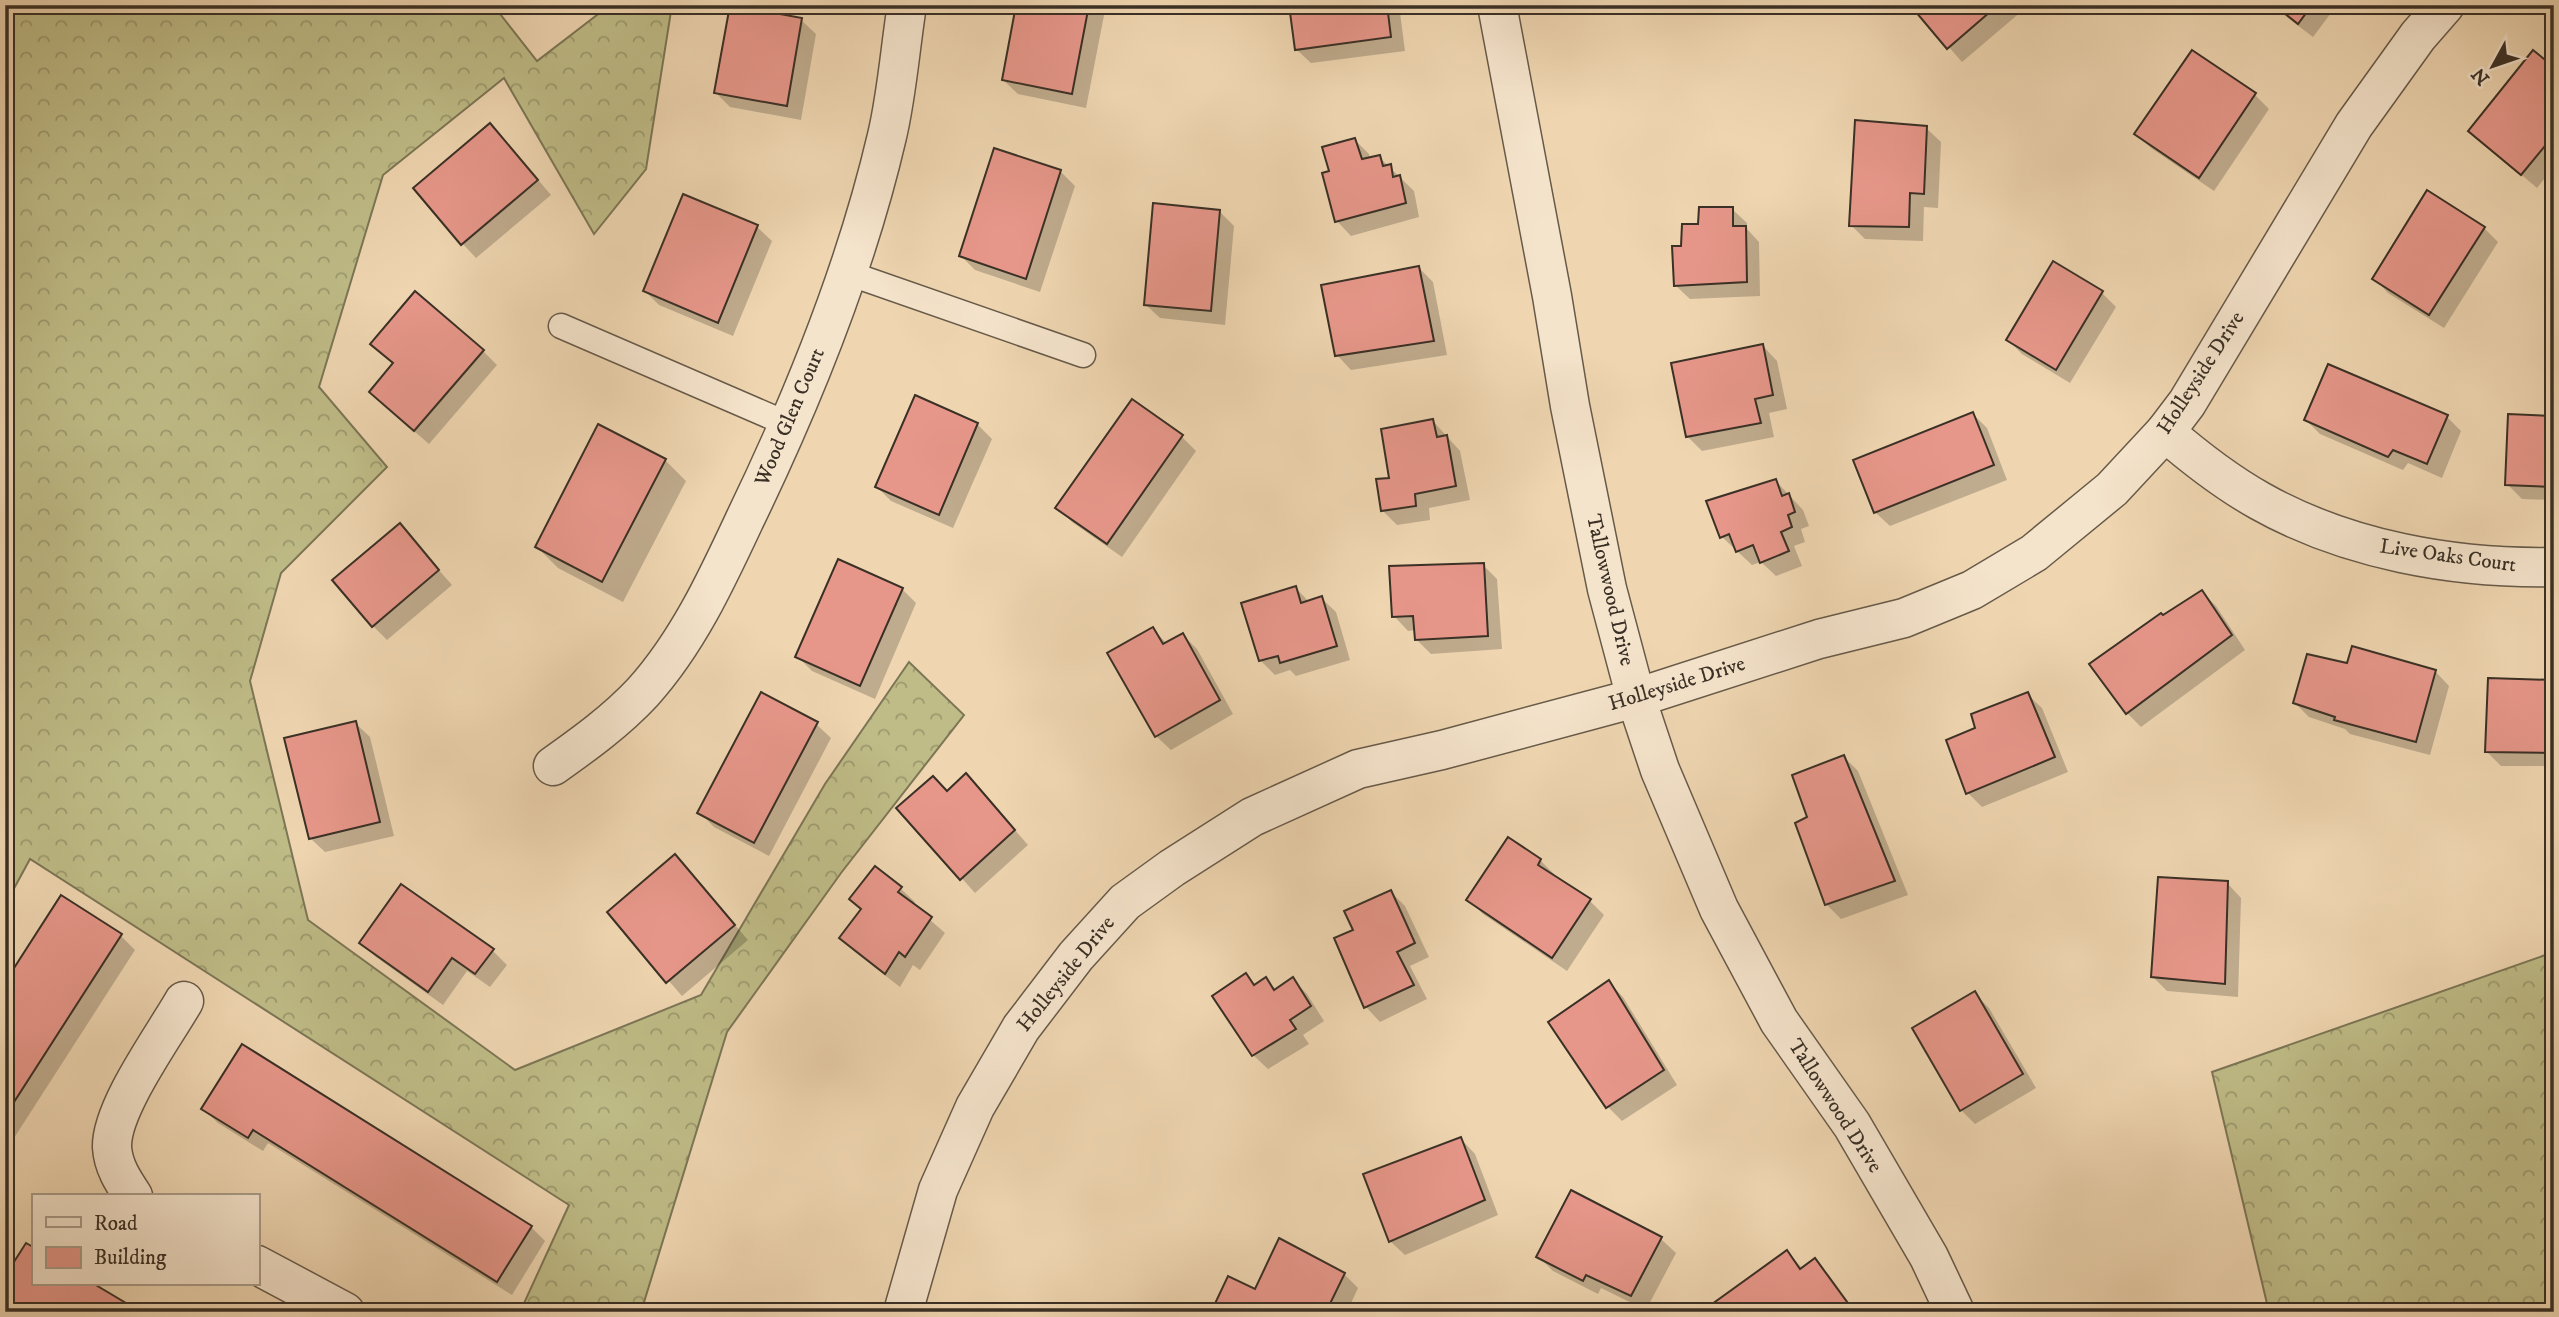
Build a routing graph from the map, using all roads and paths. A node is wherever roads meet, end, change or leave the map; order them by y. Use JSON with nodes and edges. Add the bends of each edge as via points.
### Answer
{"nodes":[{"id":1,"x":907,"y":5,"type":"edge"},
{"id":2,"x":1497,"y":5,"type":"edge"},
{"id":3,"x":2445,"y":5,"type":"edge"},
{"id":4,"x":848,"y":273,"type":"junction"},
{"id":5,"x":561,"y":326,"type":"dead end"},
{"id":6,"x":1083,"y":355,"type":"dead end"},
{"id":7,"x":790,"y":425,"type":"junction"},
{"id":8,"x":2165,"y":432,"type":"junction"},
{"id":9,"x":2554,"y":567,"type":"edge"},
{"id":10,"x":1636,"y":698,"type":"junction"},
{"id":11,"x":553,"y":766,"type":"dead end"},
{"id":12,"x":184,"y":1001,"type":"dead end"},
{"id":13,"x":133,"y":1194,"type":"edge"},
{"id":14,"x":259,"y":1266,"type":"edge"},
{"id":15,"x":345,"y":1312,"type":"edge"},
{"id":16,"x":903,"y":1312,"type":"edge"},
{"id":17,"x":1955,"y":1312,"type":"edge"}],
"edges":[{"from":1,"to":4,"type":"street","name":"Wood Glen Court","via":[[887,135]]},
{"from":2,"to":10,"type":"street","name":"Tallowwood Drive","via":[[1580,458]]},
{"from":3,"to":8,"type":"street","name":"Holleyside Drive","via":[[2354,125],[2187,403]]},
{"from":4,"to":6,"type":"lane"},
{"from":4,"to":7,"type":"street","name":"Wood Glen Court"},
{"from":5,"to":7,"type":"lane"},
{"from":7,"to":11,"type":"street","name":"Wood Glen Court","via":[[722,569],[682,640],[643,692],[596,736]]},
{"from":8,"to":9,"type":"street","name":"Live Oaks Court","via":[[2259,501],[2312,526],[2381,549],[2456,561]]},
{"from":8,"to":10,"type":"street","name":"Holleyside Drive","via":[[2112,489],[2044,545],[1972,590],[1904,618],[1819,639]]},
{"from":10,"to":16,"type":"street","name":"Holleyside Drive","via":[[1357,769],[1252,817],[1125,902],[1021,1028],[975,1107],[938,1190]]},
{"from":10,"to":17,"type":"street","name":"Tallowwood Drive","via":[[1660,770],[1719,909],[1779,1021],[1852,1125]]},
{"from":12,"to":13,"type":"street","via":[[116,1119],[112,1147],[117,1170]]},
{"from":14,"to":15,"type":"street"}]}
